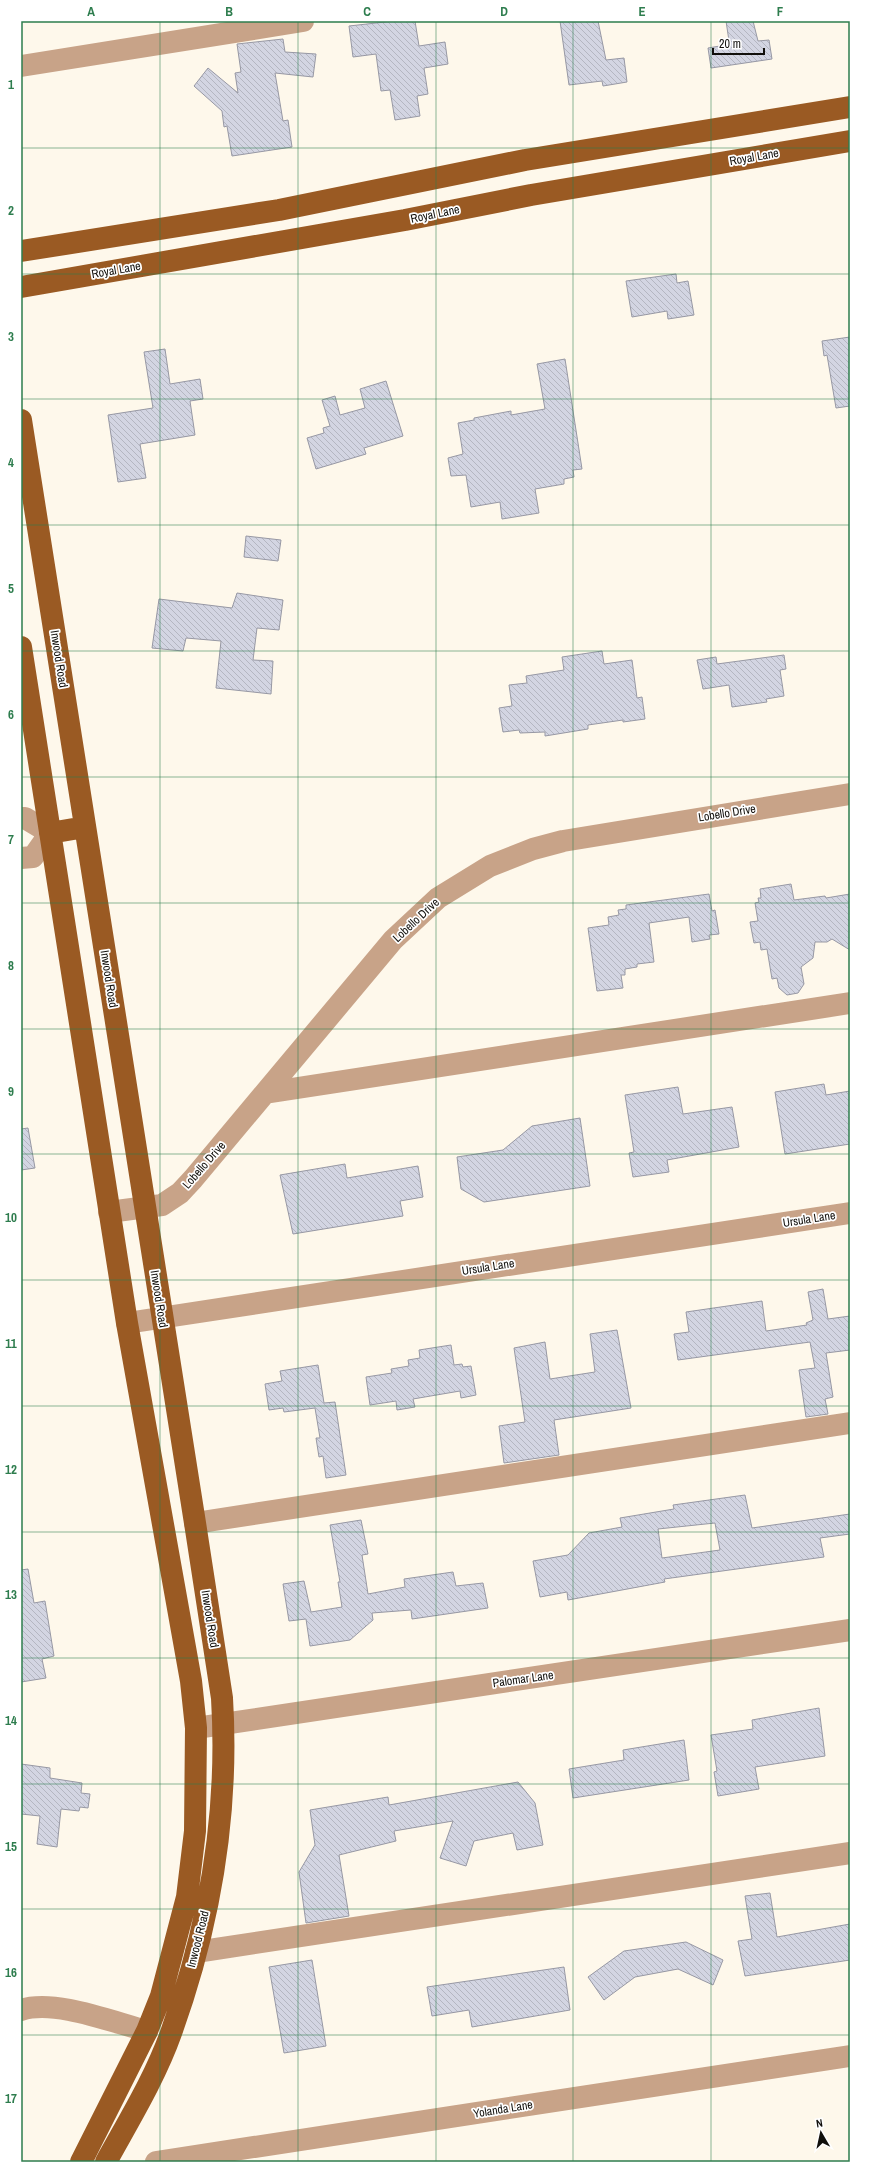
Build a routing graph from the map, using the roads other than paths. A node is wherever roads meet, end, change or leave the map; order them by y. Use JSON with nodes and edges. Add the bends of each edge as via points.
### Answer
{"nodes":[{"id":1,"x":304,"y":21,"type":"edge"},
{"id":2,"x":21,"y":66,"type":"edge"},
{"id":3,"x":850,"y":107,"type":"edge"},
{"id":4,"x":850,"y":142,"type":"edge"},
{"id":5,"x":399,"y":187,"type":"junction"},
{"id":6,"x":405,"y":220,"type":"junction"},
{"id":7,"x":21,"y":252,"type":"edge"},
{"id":8,"x":21,"y":287,"type":"edge"},
{"id":9,"x":21,"y":420,"type":"edge"},
{"id":10,"x":21,"y":646,"type":"edge"},
{"id":11,"x":850,"y":794,"type":"edge"},
{"id":12,"x":21,"y":818,"type":"edge"},
{"id":13,"x":85,"y":827,"type":"junction"},
{"id":14,"x":50,"y":833,"type":"junction"},
{"id":15,"x":21,"y":858,"type":"edge"},
{"id":16,"x":850,"y":1003,"type":"edge"},
{"id":17,"x":265,"y":1093,"type":"junction"},
{"id":18,"x":146,"y":1208,"type":"junction"},
{"id":19,"x":109,"y":1212,"type":"junction"},
{"id":20,"x":850,"y":1212,"type":"edge"},
{"id":21,"x":162,"y":1319,"type":"junction"},
{"id":22,"x":127,"y":1323,"type":"junction"},
{"id":23,"x":850,"y":1423,"type":"edge"},
{"id":24,"x":195,"y":1524,"type":"junction"},
{"id":25,"x":850,"y":1630,"type":"edge"},
{"id":26,"x":223,"y":1724,"type":"junction"},
{"id":27,"x":196,"y":1728,"type":"junction"},
{"id":28,"x":850,"y":1852,"type":"edge"},
{"id":29,"x":174,"y":1948,"type":"junction"},
{"id":30,"x":196,"y":1952,"type":"junction"},
{"id":31,"x":21,"y":2010,"type":"edge"},
{"id":32,"x":147,"y":2031,"type":"junction"},
{"id":33,"x":850,"y":2056,"type":"edge"},
{"id":34,"x":83,"y":2158,"type":"edge"},
{"id":35,"x":108,"y":2162,"type":"edge"},
{"id":36,"x":156,"y":2162,"type":"edge"}],
"edges":[{"from":1,"to":2,"type":"street"},
{"from":3,"to":5,"type":"main road","via":[[525,160]]},
{"from":4,"to":6,"type":"main road","name":"Royal Lane","via":[[531,195]]},
{"from":5,"to":6,"type":"main road"},
{"from":5,"to":7,"type":"main road","via":[[279,210]]},
{"from":6,"to":8,"type":"main road","name":"Royal Lane"},
{"from":9,"to":13,"type":"main road","name":"Inwood Road"},
{"from":10,"to":14,"type":"main road","name":"Inwood Road"},
{"from":11,"to":17,"type":"street","name":"Lobello Drive","via":[[563,841],[533,849],[490,866],[438,898],[393,940]]},
{"from":12,"to":14,"type":"street"},
{"from":13,"to":14,"type":"main road"},
{"from":13,"to":18,"type":"main road","name":"Inwood Road"},
{"from":14,"to":15,"type":"street","via":[[33,857]]},
{"from":14,"to":19,"type":"main road","name":"Inwood Road"},
{"from":16,"to":17,"type":"street"},
{"from":17,"to":18,"type":"street","name":"Lobello Drive","via":[[180,1193],[162,1206]]},
{"from":18,"to":19,"type":"street","name":"Lobello Drive"},
{"from":18,"to":21,"type":"main road","name":"Inwood Road"},
{"from":19,"to":22,"type":"main road","name":"Inwood Road"},
{"from":20,"to":21,"type":"street","name":"Ursula Lane"},
{"from":21,"to":22,"type":"street","name":"Ursula Lane"},
{"from":21,"to":24,"type":"main road","name":"Inwood Road"},
{"from":22,"to":27,"type":"main road","name":"Inwood Road","via":[[189,1673]]},
{"from":23,"to":24,"type":"street"},
{"from":24,"to":26,"type":"main road","name":"Inwood Road","via":[[222,1698]]},
{"from":25,"to":26,"type":"street","name":"Palomar Lane"},
{"from":26,"to":27,"type":"street","name":"Palomar Lane"},
{"from":26,"to":30,"type":"main road","name":"Inwood Road","via":[[221,1812],[214,1874]]},
{"from":27,"to":29,"type":"main road","name":"Inwood Road","via":[[195,1831],[187,1897]]},
{"from":28,"to":30,"type":"street"},
{"from":29,"to":30,"type":"main road"},
{"from":29,"to":32,"type":"main road","name":"Inwood Road","via":[[161,1996]]},
{"from":30,"to":35,"type":"main road","name":"Inwood Road","via":[[171,2033]]},
{"from":31,"to":32,"type":"street","via":[[31,2006],[56,2006]]},
{"from":32,"to":34,"type":"main road","name":"Inwood Road"},
{"from":33,"to":36,"type":"street","name":"Yolanda Lane"},
{"from":34,"to":35,"type":"street"}]}
